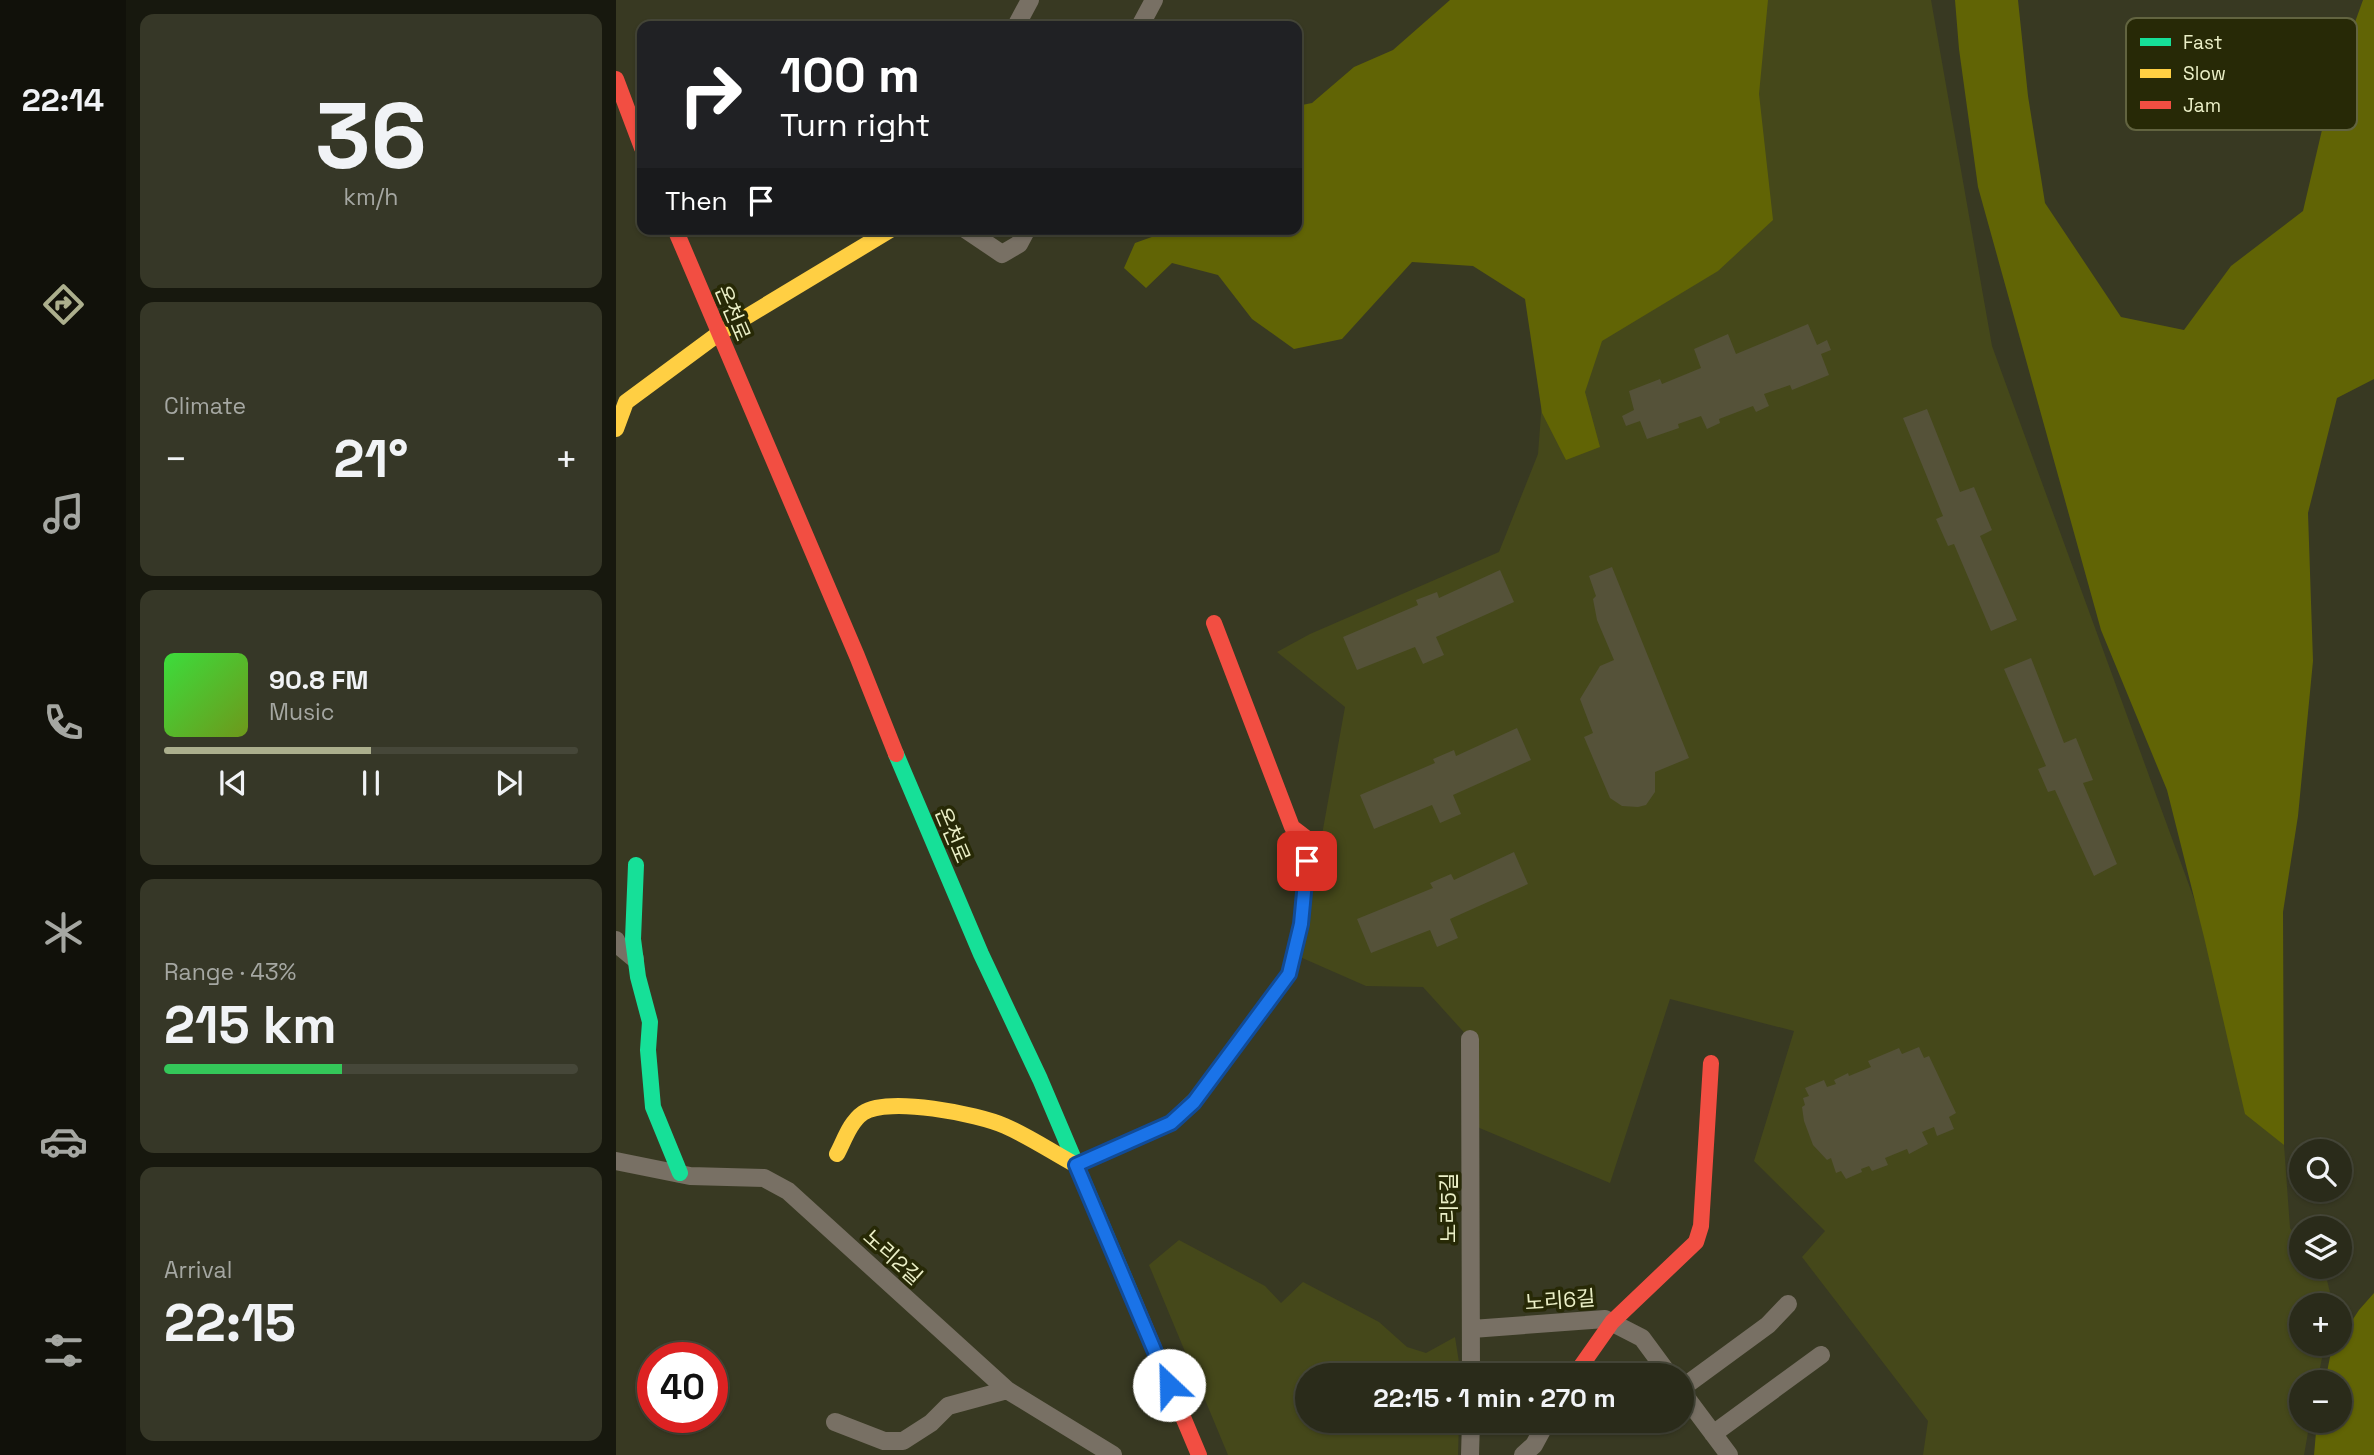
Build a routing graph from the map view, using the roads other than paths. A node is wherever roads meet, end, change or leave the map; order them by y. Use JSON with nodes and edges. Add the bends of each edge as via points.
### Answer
{"nodes":[{"id":1,"x":1030,"y":0,"type":"edge"},
{"id":2,"x":1154,"y":0,"type":"edge"},
{"id":3,"x":1019,"y":21,"type":"edge"},
{"id":4,"x":1143,"y":21,"type":"edge"},
{"id":5,"x":616,"y":79,"type":"edge"},
{"id":6,"x":637,"y":135,"type":"edge"},
{"id":7,"x":677,"y":235,"type":"edge"},
{"id":8,"x":882,"y":235,"type":"edge"},
{"id":9,"x":974,"y":235,"type":"edge"},
{"id":10,"x":1024,"y":235,"type":"edge"},
{"id":11,"x":718,"y":334,"type":"junction"},
{"id":12,"x":616,"y":429,"type":"edge"},
{"id":13,"x":1214,"y":623,"type":"dead end"},
{"id":14,"x":636,"y":865,"type":"dead end"},
{"id":15,"x":616,"y":940,"type":"edge"},
{"id":16,"x":635,"y":959,"type":"junction"},
{"id":17,"x":1470,"y":1039,"type":"dead end"},
{"id":18,"x":1711,"y":1063,"type":"dead end"},
{"id":19,"x":837,"y":1154,"type":"dead end"},
{"id":20,"x":616,"y":1161,"type":"edge"},
{"id":21,"x":1076,"y":1165,"type":"junction"},
{"id":22,"x":680,"y":1173,"type":"junction"},
{"id":23,"x":1788,"y":1304,"type":"dead end"},
{"id":24,"x":1612,"y":1322,"type":"junction"},
{"id":25,"x":1472,"y":1329,"type":"junction"},
{"id":26,"x":1821,"y":1355,"type":"dead end"},
{"id":27,"x":1471,"y":1363,"type":"edge"},
{"id":28,"x":1583,"y":1363,"type":"edge"},
{"id":29,"x":1660,"y":1363,"type":"edge"},
{"id":30,"x":1694,"y":1381,"type":"edge"},
{"id":31,"x":1007,"y":1390,"type":"junction"},
{"id":32,"x":1694,"y":1407,"type":"edge"},
{"id":33,"x":835,"y":1422,"type":"dead end"},
{"id":34,"x":1471,"y":1433,"type":"edge"},
{"id":35,"x":1540,"y":1433,"type":"edge"},
{"id":36,"x":1713,"y":1434,"type":"junction"},
{"id":37,"x":1113,"y":1455,"type":"edge"},
{"id":38,"x":1199,"y":1455,"type":"edge"},
{"id":39,"x":1470,"y":1455,"type":"edge"},
{"id":40,"x":1523,"y":1455,"type":"edge"},
{"id":41,"x":1729,"y":1455,"type":"edge"}],
"edges":[{"from":1,"to":3,"type":"street"},
{"from":2,"to":4,"type":"street"},
{"from":5,"to":6,"type":"street"},
{"from":7,"to":11,"type":"street","name":"온천로"},
{"from":8,"to":11,"type":"street"},
{"from":9,"to":10,"type":"street","via":[[1002,254],[1019,244]]},
{"from":11,"to":12,"type":"street","via":[[626,402]]},
{"from":11,"to":21,"type":"street","name":"온천로","via":[[906,780]]},
{"from":13,"to":21,"type":"street","via":[[1292,827],[1309,839],[1301,924],[1289,974],[1194,1102],[1171,1123]]},
{"from":14,"to":16,"type":"street"},
{"from":15,"to":16,"type":"street"},
{"from":16,"to":22,"type":"street","via":[[650,1021],[653,1107]]},
{"from":17,"to":25,"type":"street","name":"노리5길"},
{"from":18,"to":24,"type":"street","via":[[1701,1226],[1696,1242]]},
{"from":19,"to":21,"type":"street","via":[[863,1113],[900,1105],[996,1122]]},
{"from":20,"to":22,"type":"street","name":"노리2길"},
{"from":21,"to":38,"type":"street","name":"온천로"},
{"from":22,"to":31,"type":"street","name":"노리2길","via":[[764,1178],[788,1191]]},
{"from":23,"to":30,"type":"street","via":[[1768,1325]]},
{"from":24,"to":25,"type":"street","name":"노리6길"},
{"from":24,"to":28,"type":"street"},
{"from":24,"to":29,"type":"street","name":"노리6길","via":[[1642,1338]]},
{"from":25,"to":27,"type":"street","name":"노리5길"},
{"from":26,"to":36,"type":"street"},
{"from":31,"to":33,"type":"street","via":[[948,1406],[903,1441],[884,1441]]},
{"from":31,"to":37,"type":"street","name":"노리2길"},
{"from":32,"to":36,"type":"street"},
{"from":34,"to":39,"type":"street"},
{"from":35,"to":40,"type":"street"},
{"from":36,"to":41,"type":"street"}]}
